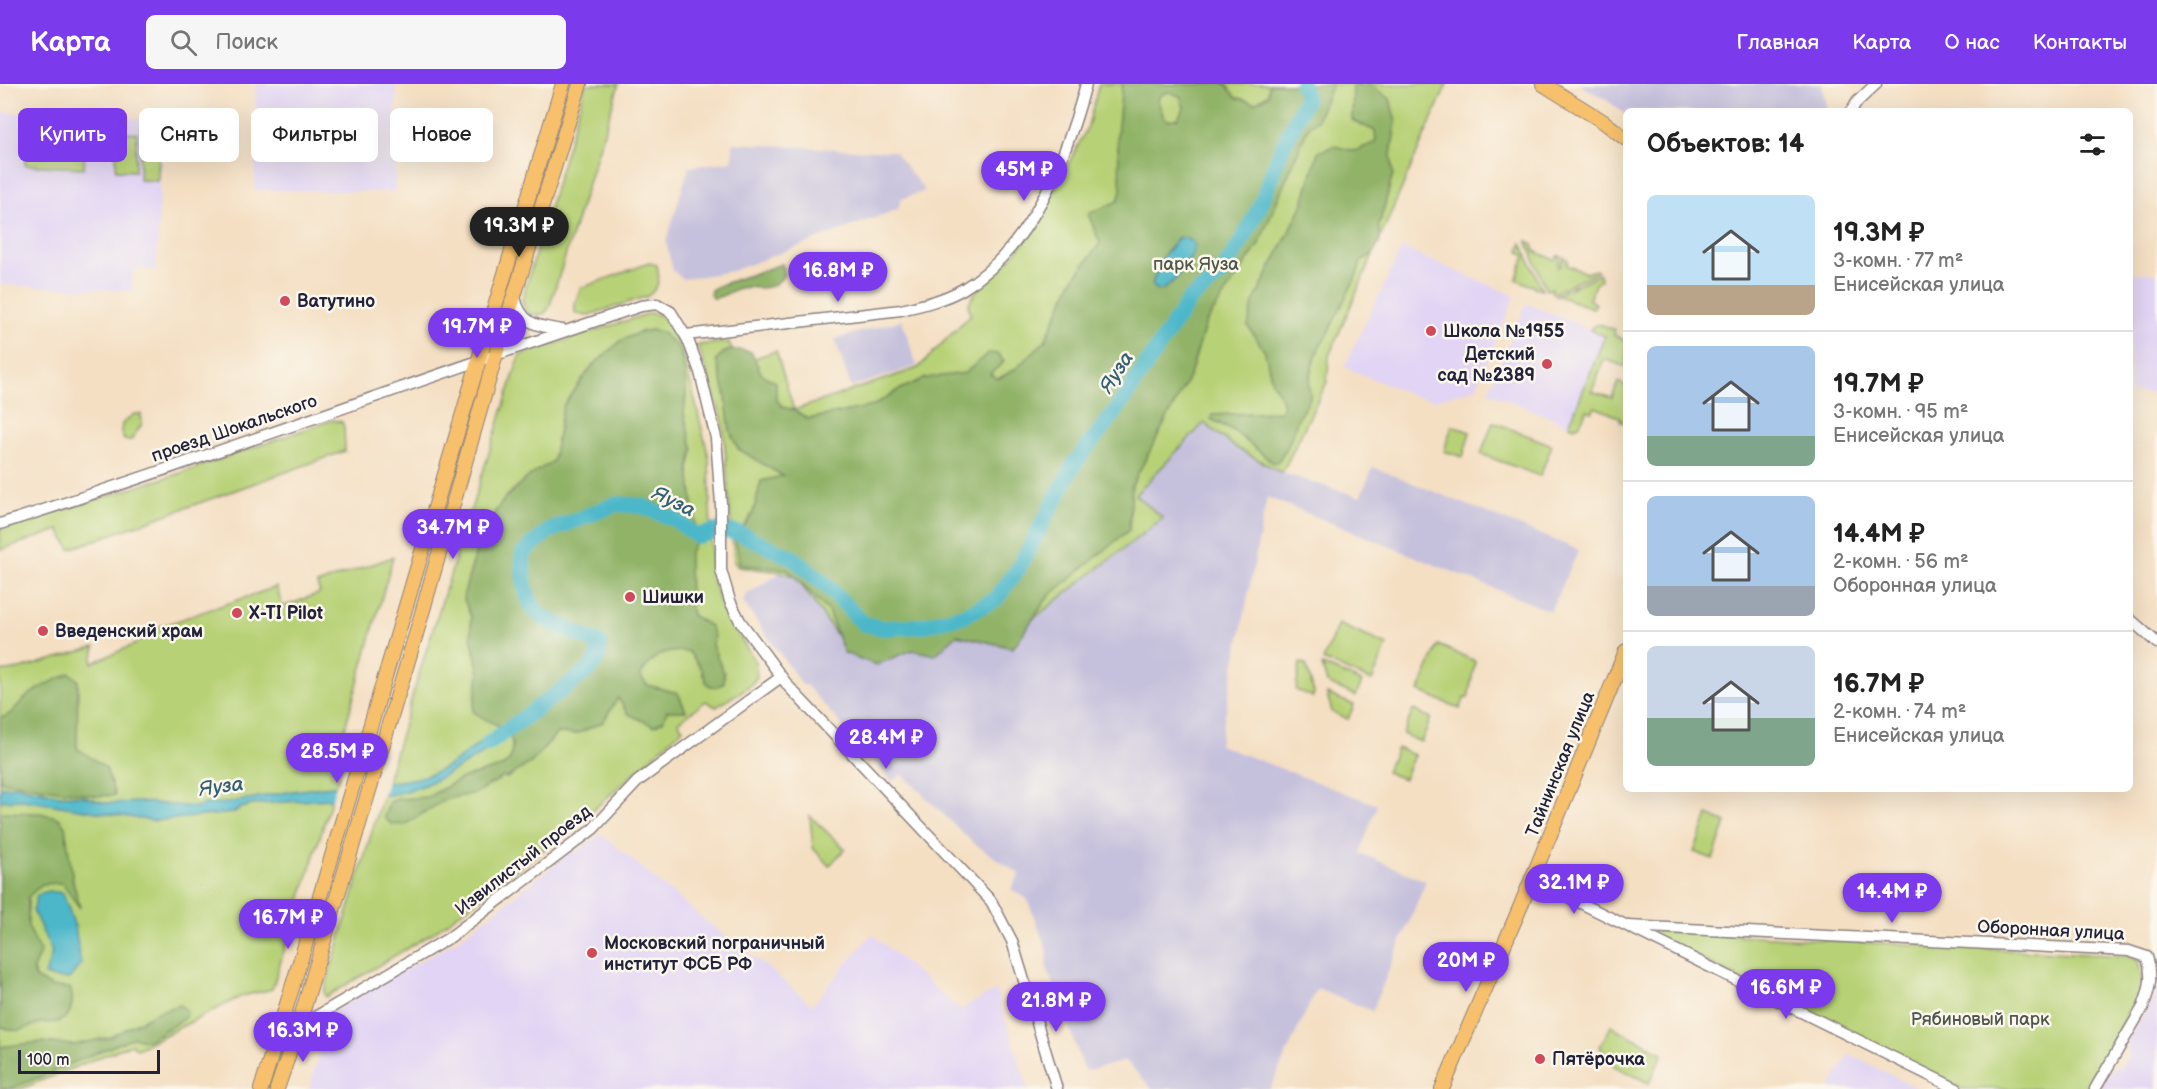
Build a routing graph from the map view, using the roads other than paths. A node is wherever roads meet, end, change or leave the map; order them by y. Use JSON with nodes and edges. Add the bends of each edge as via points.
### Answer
{"nodes":[{"id":1,"x":563,"y":84,"type":"edge"},
{"id":2,"x":580,"y":84,"type":"edge"},
{"id":3,"x":1086,"y":84,"type":"edge"},
{"id":4,"x":1543,"y":84,"type":"edge"},
{"id":5,"x":1876,"y":84,"type":"edge"},
{"id":6,"x":1853,"y":108,"type":"edge"},
{"id":7,"x":1623,"y":137,"type":"edge"},
{"id":8,"x":518,"y":233,"type":"junction"},
{"id":9,"x":534,"y":237,"type":"junction"},
{"id":10,"x":515,"y":297,"type":"junction"},
{"id":11,"x":566,"y":330,"type":"junction"},
{"id":12,"x":686,"y":335,"type":"junction"},
{"id":13,"x":485,"y":339,"type":"junction"},
{"id":14,"x":496,"y":354,"type":"junction"},
{"id":15,"x":478,"y":360,"type":"junction"},
{"id":16,"x":0,"y":524,"type":"edge"},
{"id":17,"x":2133,"y":622,"type":"edge"},
{"id":18,"x":2157,"y":643,"type":"edge"},
{"id":19,"x":1623,"y":658,"type":"edge"},
{"id":20,"x":781,"y":676,"type":"junction"},
{"id":21,"x":1532,"y":879,"type":"junction"},
{"id":22,"x":1628,"y":926,"type":"junction"},
{"id":23,"x":298,"y":1027,"type":"junction"},
{"id":24,"x":261,"y":1089,"type":"edge"},
{"id":25,"x":278,"y":1089,"type":"edge"},
{"id":26,"x":1057,"y":1089,"type":"edge"},
{"id":27,"x":1442,"y":1089,"type":"edge"},
{"id":28,"x":1957,"y":1089,"type":"edge"},
{"id":29,"x":2095,"y":1089,"type":"edge"}],
"edges":[{"from":1,"to":8,"type":"main road"},
{"from":2,"to":9,"type":"main road"},
{"from":3,"to":12,"type":"street","via":[[1072,134],[1030,220],[1004,256],[960,291],[902,310]]},
{"from":4,"to":7,"type":"main road"},
{"from":5,"to":6,"type":"street"},
{"from":8,"to":9,"type":"main road","via":[[522,243]]},
{"from":8,"to":13,"type":"main road"},
{"from":9,"to":10,"type":"main road"},
{"from":10,"to":11,"type":"street","via":[[517,308],[529,321]]},
{"from":10,"to":14,"type":"main road"},
{"from":11,"to":12,"type":"street","name":"проезд Шокальского","via":[[651,304],[671,312]]},
{"from":11,"to":14,"type":"street","name":"проезд Шокальского"},
{"from":12,"to":20,"type":"street","name":"проезд Шокальского","via":[[713,422],[724,585],[740,621]]},
{"from":13,"to":14,"type":"street","via":[[486,347]]},
{"from":13,"to":15,"type":"main road"},
{"from":14,"to":15,"type":"street","name":"проезд Шокальского"},
{"from":14,"to":23,"type":"main road"},
{"from":15,"to":16,"type":"street","name":"проезд Шокальского"},
{"from":15,"to":24,"type":"main road"},
{"from":17,"to":18,"type":"street"},
{"from":19,"to":21,"type":"main road","name":"Тайнинская улица"},
{"from":20,"to":23,"type":"street","name":"Извилистый проезд","via":[[638,781],[593,829],[449,938]]},
{"from":20,"to":26,"type":"street","name":"проезд Шокальского","via":[[991,901],[1011,941]]},
{"from":21,"to":22,"type":"street"},
{"from":21,"to":27,"type":"main road","name":"Тайнинская улица"},
{"from":22,"to":28,"type":"street"},
{"from":22,"to":29,"type":"street","name":"Оборонная улица","via":[[2129,951],[2147,957],[2151,981],[2145,1000]]},
{"from":23,"to":25,"type":"main road"}]}
